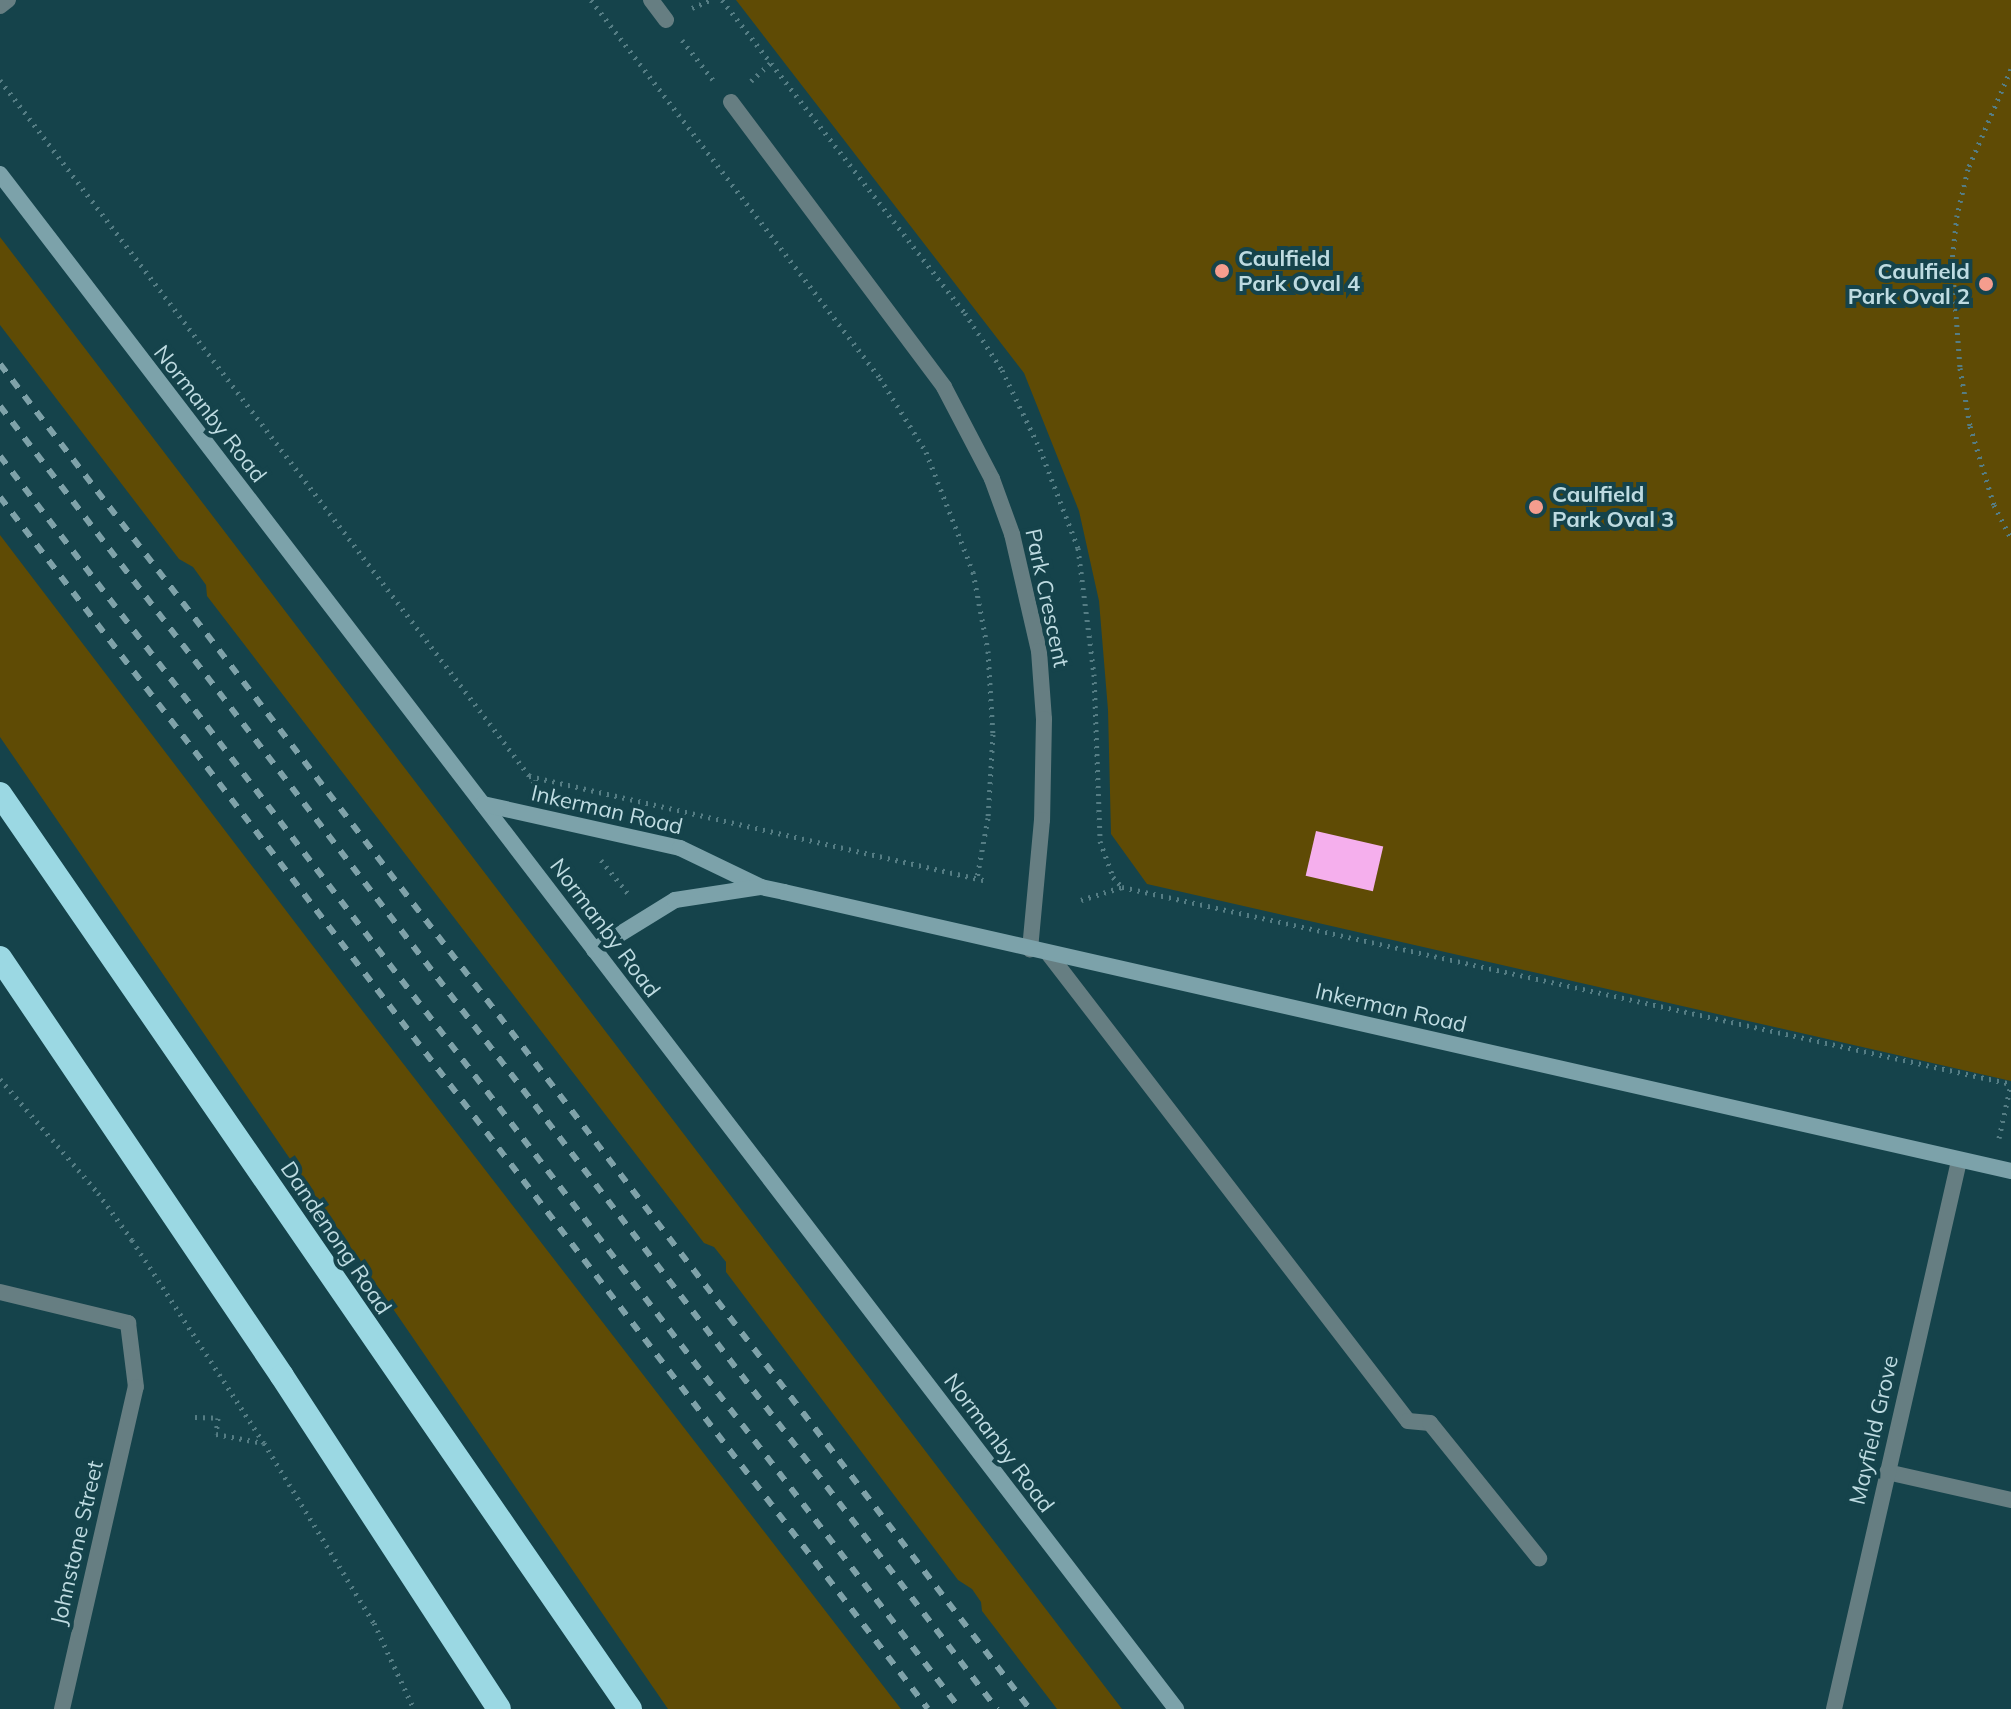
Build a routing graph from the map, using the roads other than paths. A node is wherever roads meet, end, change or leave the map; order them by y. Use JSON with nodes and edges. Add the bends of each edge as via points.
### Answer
{"nodes":[{"id":1,"x":8,"y":0,"type":"edge"},
{"id":2,"x":651,"y":0,"type":"edge"},
{"id":3,"x":0,"y":6,"type":"edge"},
{"id":4,"x":666,"y":20,"type":"dead end"},
{"id":5,"x":731,"y":102,"type":"dead end"},
{"id":6,"x":0,"y":174,"type":"edge"},
{"id":7,"x":0,"y":794,"type":"edge"},
{"id":8,"x":483,"y":804,"type":"junction"},
{"id":9,"x":761,"y":887,"type":"junction"},
{"id":10,"x":1030,"y":949,"type":"junction"},
{"id":11,"x":594,"y":950,"type":"junction"},
{"id":12,"x":1048,"y":953,"type":"junction"},
{"id":13,"x":0,"y":958,"type":"edge"},
{"id":14,"x":1959,"y":1161,"type":"junction"},
{"id":15,"x":2011,"y":1171,"type":"edge"},
{"id":16,"x":0,"y":1292,"type":"edge"},
{"id":17,"x":1887,"y":1472,"type":"junction"},
{"id":18,"x":2011,"y":1500,"type":"edge"},
{"id":19,"x":1539,"y":1558,"type":"dead end"},
{"id":20,"x":62,"y":1709,"type":"edge"},
{"id":21,"x":499,"y":1709,"type":"edge"},
{"id":22,"x":630,"y":1709,"type":"edge"},
{"id":23,"x":1176,"y":1709,"type":"edge"},
{"id":24,"x":1834,"y":1709,"type":"edge"}],
"edges":[{"from":1,"to":3,"type":"street"},
{"from":2,"to":4,"type":"street"},
{"from":5,"to":10,"type":"street","name":"Park Crescent","via":[[944,387],[992,479],[1012,534],[1039,651],[1044,719]]},
{"from":6,"to":8,"type":"street","name":"Normanby Road"},
{"from":7,"to":22,"type":"highway","name":"Dandenong Road"},
{"from":8,"to":9,"type":"street","name":"Inkerman Road","via":[[680,848]]},
{"from":8,"to":11,"type":"street","name":"Normanby Road"},
{"from":9,"to":10,"type":"street","name":"Inkerman Road"},
{"from":9,"to":11,"type":"street","name":"Inkerman Road","via":[[675,900]]},
{"from":10,"to":12,"type":"street","name":"Inkerman Road"},
{"from":11,"to":23,"type":"street","name":"Normanby Road"},
{"from":12,"to":14,"type":"street","name":"Inkerman Road"},
{"from":12,"to":19,"type":"street","via":[[1408,1421],[1430,1423]]},
{"from":13,"to":21,"type":"highway"},
{"from":14,"to":15,"type":"street","name":"Inkerman Road"},
{"from":14,"to":17,"type":"street","name":"Mayfield Grove"},
{"from":16,"to":20,"type":"street","name":"Johnstone Street","via":[[128,1323],[136,1387]]},
{"from":17,"to":18,"type":"street"},
{"from":17,"to":24,"type":"street","name":"Mayfield Grove"}]}
